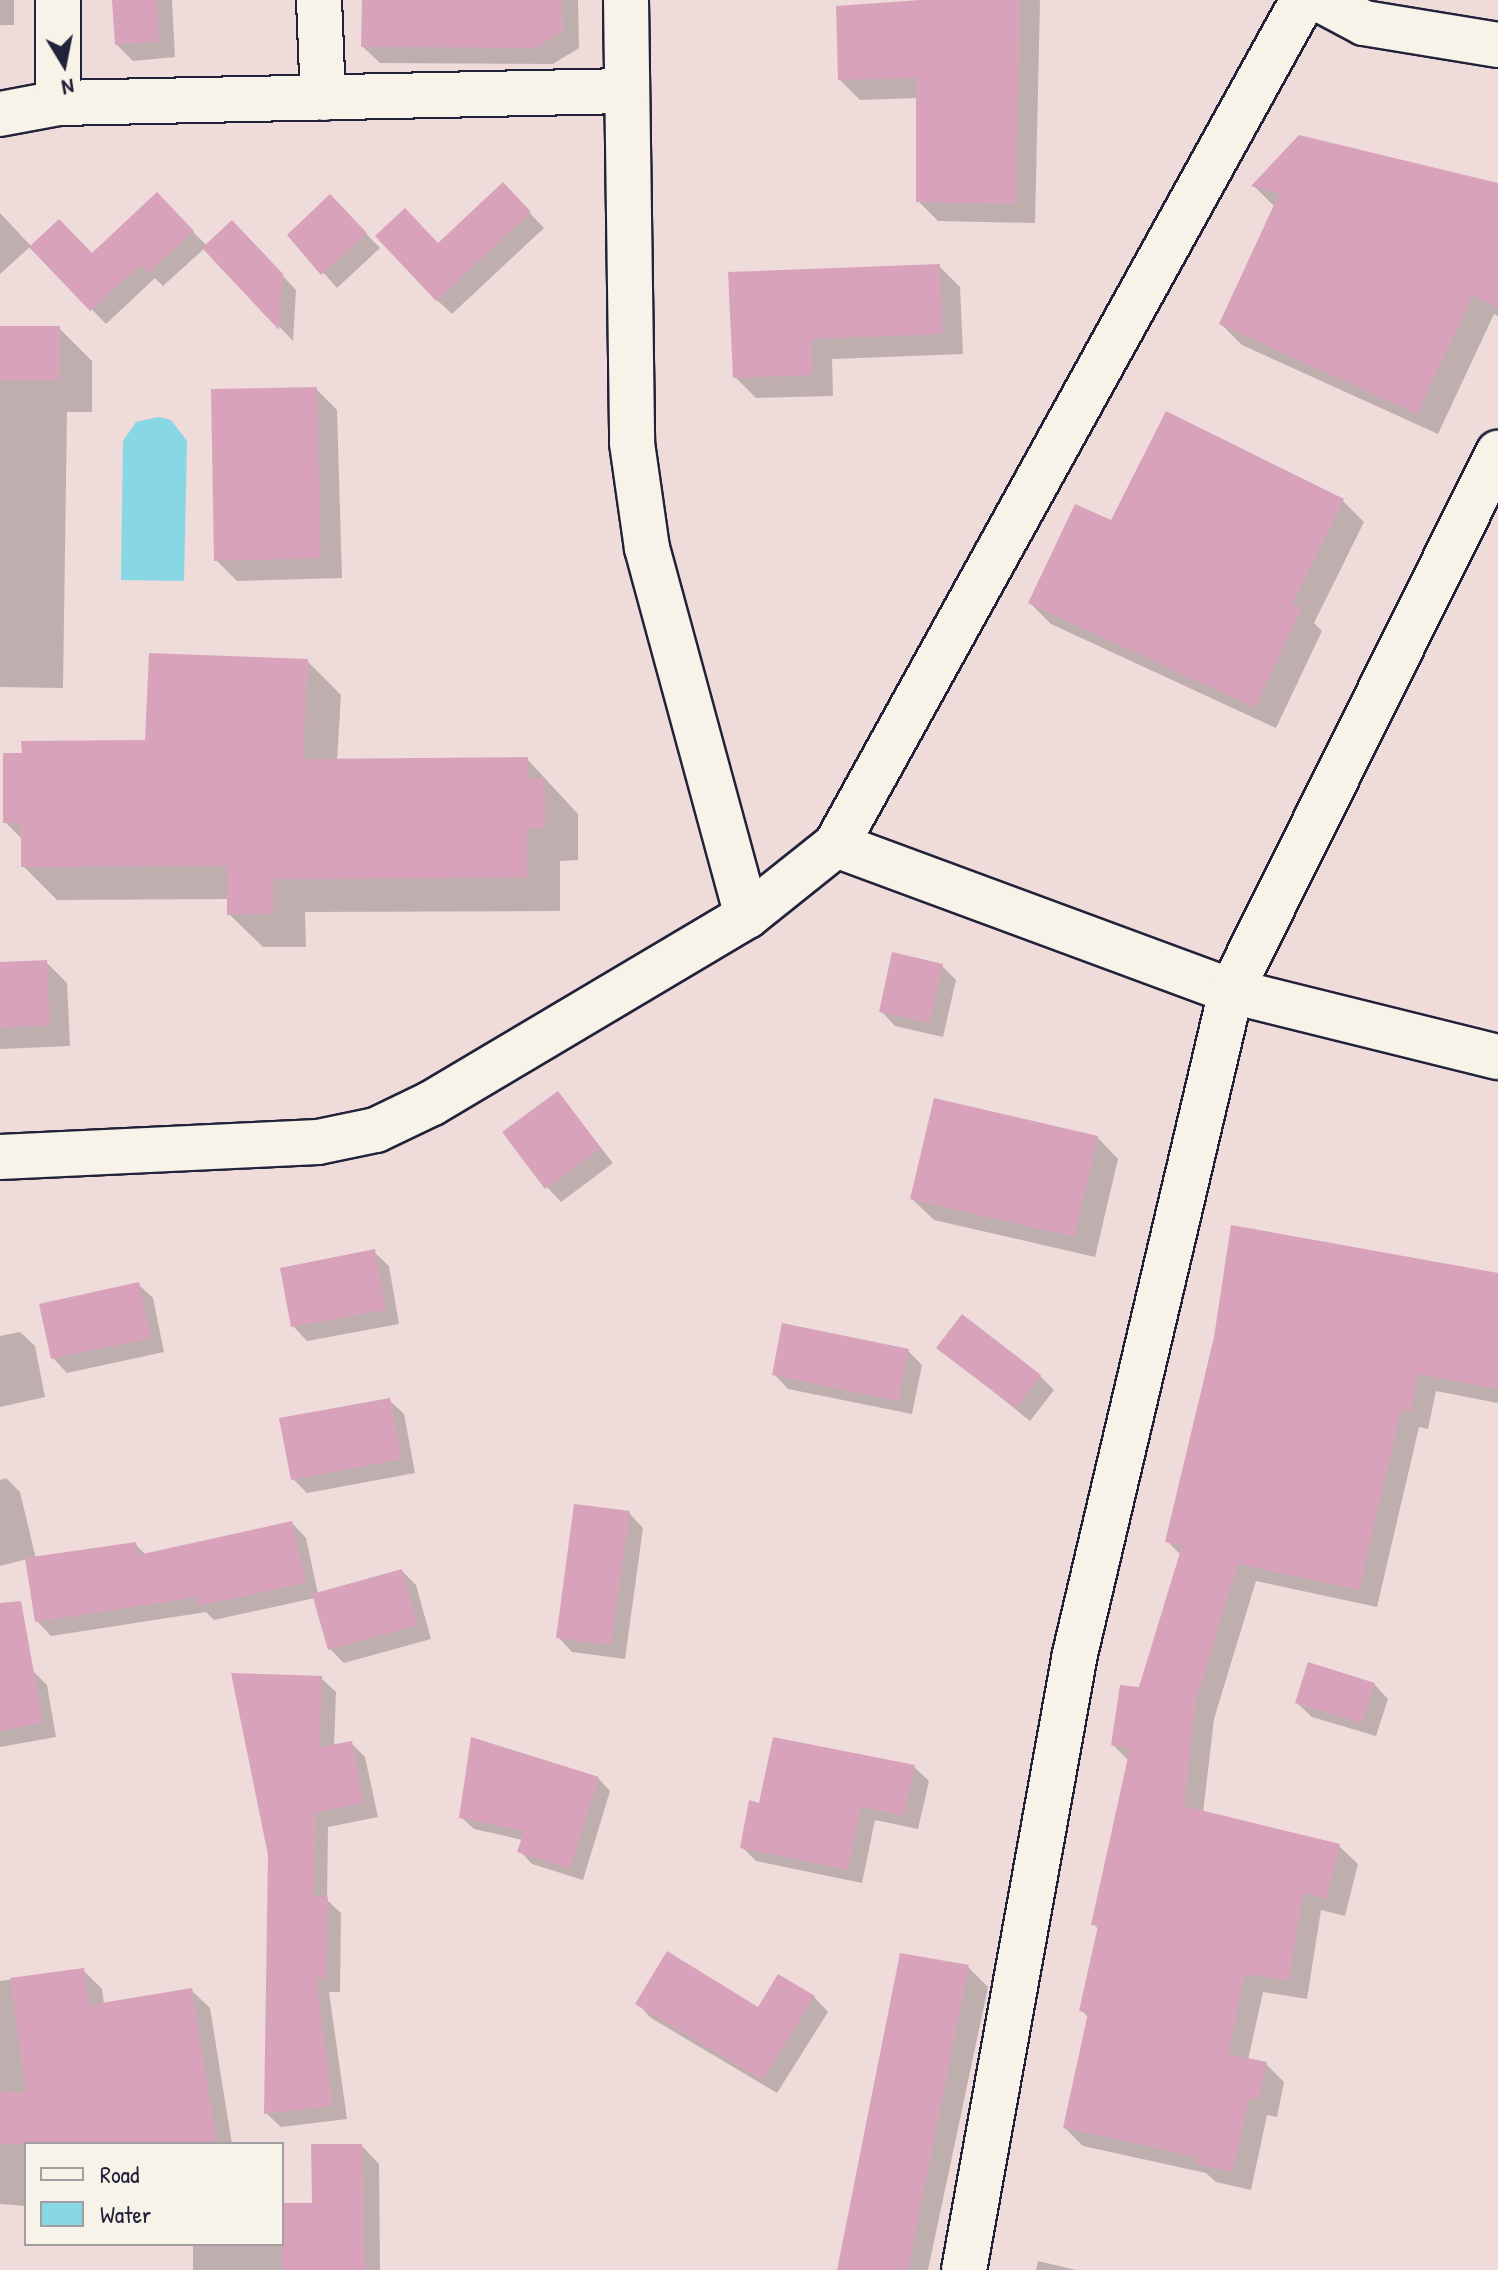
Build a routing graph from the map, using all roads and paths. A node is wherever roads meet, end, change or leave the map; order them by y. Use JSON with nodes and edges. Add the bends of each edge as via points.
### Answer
{"nodes":[{"id":1,"x":58,"y":0,"type":"edge"},
{"id":2,"x":319,"y":0,"type":"edge"},
{"id":3,"x":626,"y":0,"type":"edge"},
{"id":4,"x":1303,"y":0,"type":"edge"},
{"id":5,"x":1321,"y":0,"type":"edge"},
{"id":6,"x":1498,"y":45,"type":"edge"},
{"id":7,"x":627,"y":91,"type":"junction"},
{"id":8,"x":323,"y":98,"type":"junction"},
{"id":9,"x":58,"y":103,"type":"junction"},
{"id":10,"x":0,"y":114,"type":"edge"},
{"id":11,"x":1498,"y":453,"type":"edge"},
{"id":12,"x":836,"y":845,"type":"junction"},
{"id":13,"x":747,"y":916,"type":"junction"},
{"id":14,"x":1231,"y":991,"type":"junction"},
{"id":15,"x":1498,"y":1057,"type":"edge"},
{"id":16,"x":0,"y":1157,"type":"edge"},
{"id":17,"x":964,"y":2270,"type":"edge"}],
"edges":[{"from":1,"to":9,"type":"street"},
{"from":2,"to":8,"type":"street"},
{"from":3,"to":7,"type":"street"},
{"from":4,"to":12,"type":"street"},
{"from":5,"to":6,"type":"street","via":[[1364,23]]},
{"from":7,"to":8,"type":"street"},
{"from":7,"to":13,"type":"street","via":[[632,443],[647,548]]},
{"from":8,"to":9,"type":"street"},
{"from":9,"to":10,"type":"street"},
{"from":11,"to":14,"type":"street"},
{"from":12,"to":13,"type":"street"},
{"from":12,"to":14,"type":"street"},
{"from":13,"to":16,"type":"street","via":[[432,1103],[376,1130],[318,1142]]},
{"from":14,"to":15,"type":"street"},
{"from":14,"to":17,"type":"street","via":[[1075,1654]]}]}
